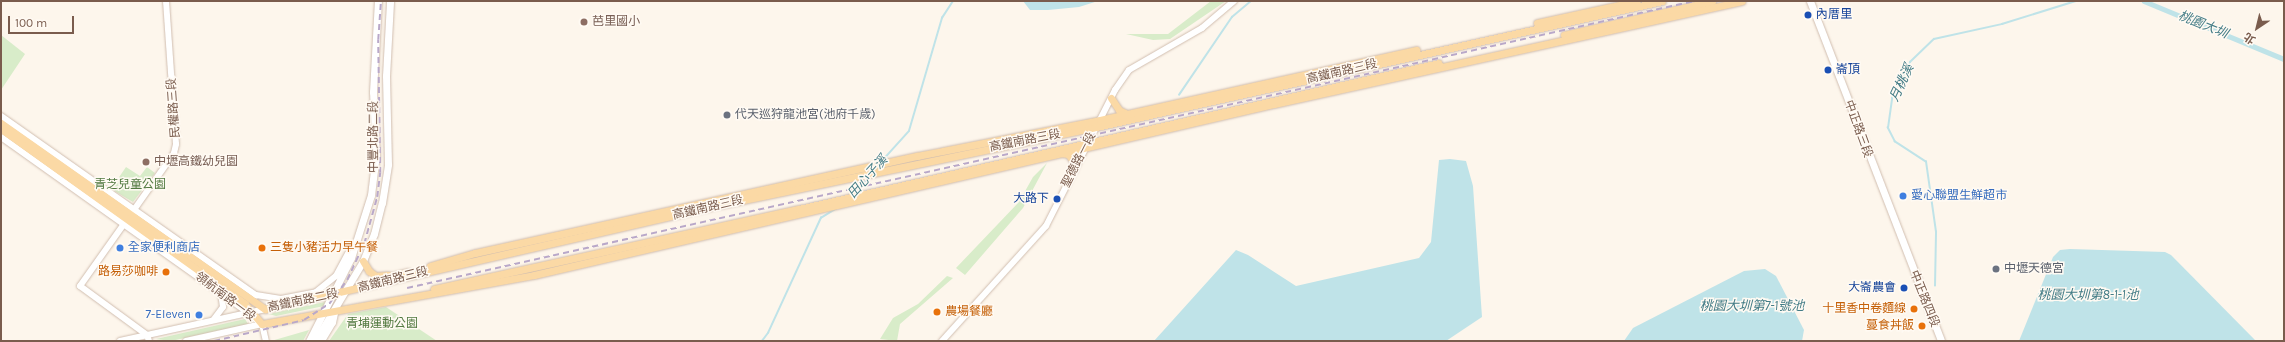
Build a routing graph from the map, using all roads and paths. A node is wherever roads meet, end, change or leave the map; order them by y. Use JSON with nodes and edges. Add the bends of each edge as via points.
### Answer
{"nodes":[{"id":1,"x":166,"y":1,"type":"edge"},
{"id":2,"x":378,"y":1,"type":"edge"},
{"id":3,"x":390,"y":1,"type":"edge"},
{"id":4,"x":1234,"y":1,"type":"edge"},
{"id":5,"x":1637,"y":1,"type":"edge"},
{"id":6,"x":1662,"y":1,"type":"edge"},
{"id":7,"x":1712,"y":1,"type":"edge"},
{"id":8,"x":1742,"y":1,"type":"edge"},
{"id":9,"x":1810,"y":1,"type":"edge"},
{"id":10,"x":1594,"y":28,"type":"junction"},
{"id":11,"x":1578,"y":37,"type":"junction"},
{"id":12,"x":1111,"y":98,"type":"junction"},
{"id":13,"x":1248,"y":104,"type":"junction"},
{"id":14,"x":1274,"y":104,"type":"junction"},
{"id":15,"x":1125,"y":113,"type":"junction"},
{"id":16,"x":1,"y":116,"type":"edge"},
{"id":17,"x":1112,"y":122,"type":"junction"},
{"id":18,"x":1,"y":123,"type":"edge"},
{"id":19,"x":1098,"y":123,"type":"junction"},
{"id":20,"x":1,"y":129,"type":"edge"},
{"id":21,"x":1073,"y":131,"type":"junction"},
{"id":22,"x":1119,"y":134,"type":"junction"},
{"id":23,"x":1,"y":137,"type":"edge"},
{"id":24,"x":1088,"y":141,"type":"junction"},
{"id":25,"x":1078,"y":144,"type":"junction"},
{"id":26,"x":1085,"y":148,"type":"junction"},
{"id":27,"x":1061,"y":153,"type":"junction"},
{"id":28,"x":919,"y":158,"type":"junction"},
{"id":29,"x":1074,"y":169,"type":"junction"},
{"id":30,"x":822,"y":180,"type":"junction"},
{"id":31,"x":900,"y":189,"type":"junction"},
{"id":32,"x":799,"y":212,"type":"junction"},
{"id":33,"x":129,"y":217,"type":"junction"},
{"id":34,"x":579,"y":230,"type":"junction"},
{"id":35,"x":603,"y":231,"type":"junction"},
{"id":36,"x":348,"y":253,"type":"dead end"},
{"id":37,"x":618,"y":256,"type":"junction"},
{"id":38,"x":587,"y":257,"type":"junction"},
{"id":39,"x":1907,"y":257,"type":"joint"},
{"id":40,"x":364,"y":261,"type":"junction"},
{"id":41,"x":408,"y":272,"type":"junction"},
{"id":42,"x":398,"y":273,"type":"junction"},
{"id":43,"x":232,"y":278,"type":"junction"},
{"id":44,"x":377,"y":284,"type":"junction"},
{"id":45,"x":346,"y":292,"type":"junction"},
{"id":46,"x":221,"y":293,"type":"junction"},
{"id":47,"x":333,"y":293,"type":"junction"},
{"id":48,"x":247,"y":296,"type":"junction"},
{"id":49,"x":381,"y":301,"type":"junction"},
{"id":50,"x":266,"y":308,"type":"junction"},
{"id":51,"x":336,"y":309,"type":"junction"},
{"id":52,"x":324,"y":311,"type":"junction"},
{"id":53,"x":249,"y":312,"type":"junction"},
{"id":54,"x":213,"y":320,"type":"junction"},
{"id":55,"x":262,"y":324,"type":"junction"},
{"id":56,"x":148,"y":338,"type":"edge"},
{"id":57,"x":120,"y":341,"type":"edge"},
{"id":58,"x":186,"y":341,"type":"edge"},
{"id":59,"x":266,"y":341,"type":"edge"},
{"id":60,"x":309,"y":341,"type":"edge"},
{"id":61,"x":315,"y":341,"type":"edge"},
{"id":62,"x":322,"y":341,"type":"edge"},
{"id":63,"x":942,"y":341,"type":"edge"},
{"id":64,"x":1941,"y":341,"type":"edge"}],
"edges":[{"from":1,"to":33,"type":"street","name":"民權路三段","via":[[176,144],[174,153]]},
{"from":2,"to":47,"type":"main road","name":"中豐北路二段","via":[[373,92],[376,157],[371,196],[353,251]]},
{"from":3,"to":40,"type":"main road","name":"中豐北路二段","via":[[386,76],[388,164],[378,222]]},
{"from":4,"to":12,"type":"street","name":"聖德路一段","via":[[1202,28],[1133,68],[1119,83]]},
{"from":5,"to":15,"type":"main road","name":"高鐵南路三段"},
{"from":6,"to":17,"type":"main road","name":"高鐵南路三段"},
{"from":7,"to":10,"type":"main road","name":"高鐵南路三段"},
{"from":8,"to":11,"type":"main road","name":"高鐵南路三段"},
{"from":9,"to":39,"type":"main road","name":"中正路三段"},
{"from":10,"to":11,"type":"main road"},
{"from":10,"to":13,"type":"main road","name":"高鐵南路三段"},
{"from":11,"to":14,"type":"main road","name":"高鐵南路三段"},
{"from":12,"to":15,"type":"main road","via":[[1119,110]]},
{"from":12,"to":19,"type":"street","name":"聖德路一段"},
{"from":13,"to":14,"type":"main road"},
{"from":13,"to":22,"type":"main road","name":"高鐵南路三段"},
{"from":14,"to":26,"type":"main road","name":"高鐵南路三段"},
{"from":15,"to":19,"type":"main road","name":"高鐵南路三段"},
{"from":16,"to":33,"type":"street","name":"領航南路一段"},
{"from":17,"to":19,"type":"main road","name":"高鐵南路三段"},
{"from":17,"to":22,"type":"main road","via":[[1109,127],[1111,131]]},
{"from":18,"to":33,"type":"main road","name":"領航南路一段"},
{"from":19,"to":21,"type":"main road","name":"高鐵南路三段"},
{"from":19,"to":24,"type":"street","name":"聖德路一段"},
{"from":19,"to":28,"type":"main road","name":"高鐵南路三段"},
{"from":20,"to":33,"type":"main road","name":"領航南路一段"},
{"from":21,"to":25,"type":"main road"},
{"from":21,"to":28,"type":"main road","name":"高鐵南路三段"},
{"from":22,"to":24,"type":"main road","name":"高鐵南路三段"},
{"from":23,"to":33,"type":"street","name":"領航南路一段"},
{"from":24,"to":25,"type":"main road","name":"高鐵南路三段"},
{"from":24,"to":26,"type":"street","name":"聖德路一段"},
{"from":25,"to":31,"type":"main road","name":"高鐵南路三段"},
{"from":26,"to":27,"type":"main road","name":"高鐵南路三段"},
{"from":26,"to":29,"type":"street","name":"聖德路一段"},
{"from":27,"to":29,"type":"main road","via":[[1068,154],[1074,162]]},
{"from":27,"to":31,"type":"main road","name":"高鐵南路三段","via":[[942,182]]},
{"from":28,"to":30,"type":"main road","name":"高鐵南路三段"},
{"from":29,"to":63,"type":"street","name":"聖德路一段","via":[[1046,226]]},
{"from":30,"to":34,"type":"main road","name":"高鐵南路三段"},
{"from":30,"to":35,"type":"main road","name":"高鐵南路三段"},
{"from":31,"to":32,"type":"main road","name":"高鐵南路三段"},
{"from":32,"to":37,"type":"main road","name":"高鐵南路三段"},
{"from":32,"to":38,"type":"main road","name":"高鐵南路三段"},
{"from":33,"to":43,"type":"street","name":"領航南路一段"},
{"from":33,"to":46,"type":"street","name":"領航南路一段"},
{"from":33,"to":48,"type":"main road","name":"領航南路一段"},
{"from":33,"to":53,"type":"main road","name":"領航南路一段","via":[[245,304]]},
{"from":33,"to":56,"type":"street","name":"民權路三段","via":[[80,286]]},
{"from":34,"to":35,"type":"main road"},
{"from":34,"to":41,"type":"main road","name":"高鐵南路三段","via":[[475,253]]},
{"from":35,"to":44,"type":"main road","name":"高鐵南路三段"},
{"from":36,"to":43,"type":"street","name":"高鐵南路二段","via":[[340,270],[327,285],[316,292],[300,296],[281,299],[263,297]]},
{"from":37,"to":38,"type":"main road"},
{"from":37,"to":49,"type":"main road","name":"高鐵南路三段","via":[[520,278]]},
{"from":38,"to":49,"type":"main road","name":"高鐵南路三段"},
{"from":39,"to":64,"type":"main road","name":"中正路四段"},
{"from":40,"to":42,"type":"main road","via":[[369,271],[376,276]]},
{"from":40,"to":45,"type":"main road","name":"中豐北路二段"},
{"from":41,"to":42,"type":"main road","name":"高鐵南路三段"},
{"from":41,"to":44,"type":"main road"},
{"from":42,"to":45,"type":"main road","name":"高鐵南路三段"},
{"from":43,"to":48,"type":"street"},
{"from":44,"to":45,"type":"main road","name":"高鐵南路三段"},
{"from":45,"to":47,"type":"main road","name":"高鐵南路二段"},
{"from":45,"to":51,"type":"main road","name":"中豐北路二段"},
{"from":46,"to":53,"type":"street","name":"領航南路一段"},
{"from":46,"to":54,"type":"street","via":[[223,307]]},
{"from":47,"to":50,"type":"main road","name":"高鐵南路二段"},
{"from":47,"to":52,"type":"main road","name":"中豐北路二段"},
{"from":48,"to":50,"type":"main road","name":"領航南路一段"},
{"from":49,"to":51,"type":"main road","name":"高鐵南路三段"},
{"from":50,"to":53,"type":"street","name":"高鐵南路二段"},
{"from":51,"to":52,"type":"main road","name":"高鐵南路二段"},
{"from":51,"to":61,"type":"main road","name":"中豐北路二段"},
{"from":51,"to":62,"type":"street","via":[[333,323]]},
{"from":52,"to":55,"type":"main road","name":"高鐵南路二段"},
{"from":52,"to":60,"type":"main road","name":"中豐北路二段"},
{"from":53,"to":54,"type":"street","name":"高鐵南路二段"},
{"from":53,"to":55,"type":"main road","name":"領航南路一段"},
{"from":54,"to":56,"type":"street","name":"高鐵南路二段"},
{"from":55,"to":58,"type":"street","name":"高鐵南路二段"},
{"from":55,"to":59,"type":"street"},
{"from":56,"to":57,"type":"street","name":"高鐵南路二段"}]}
